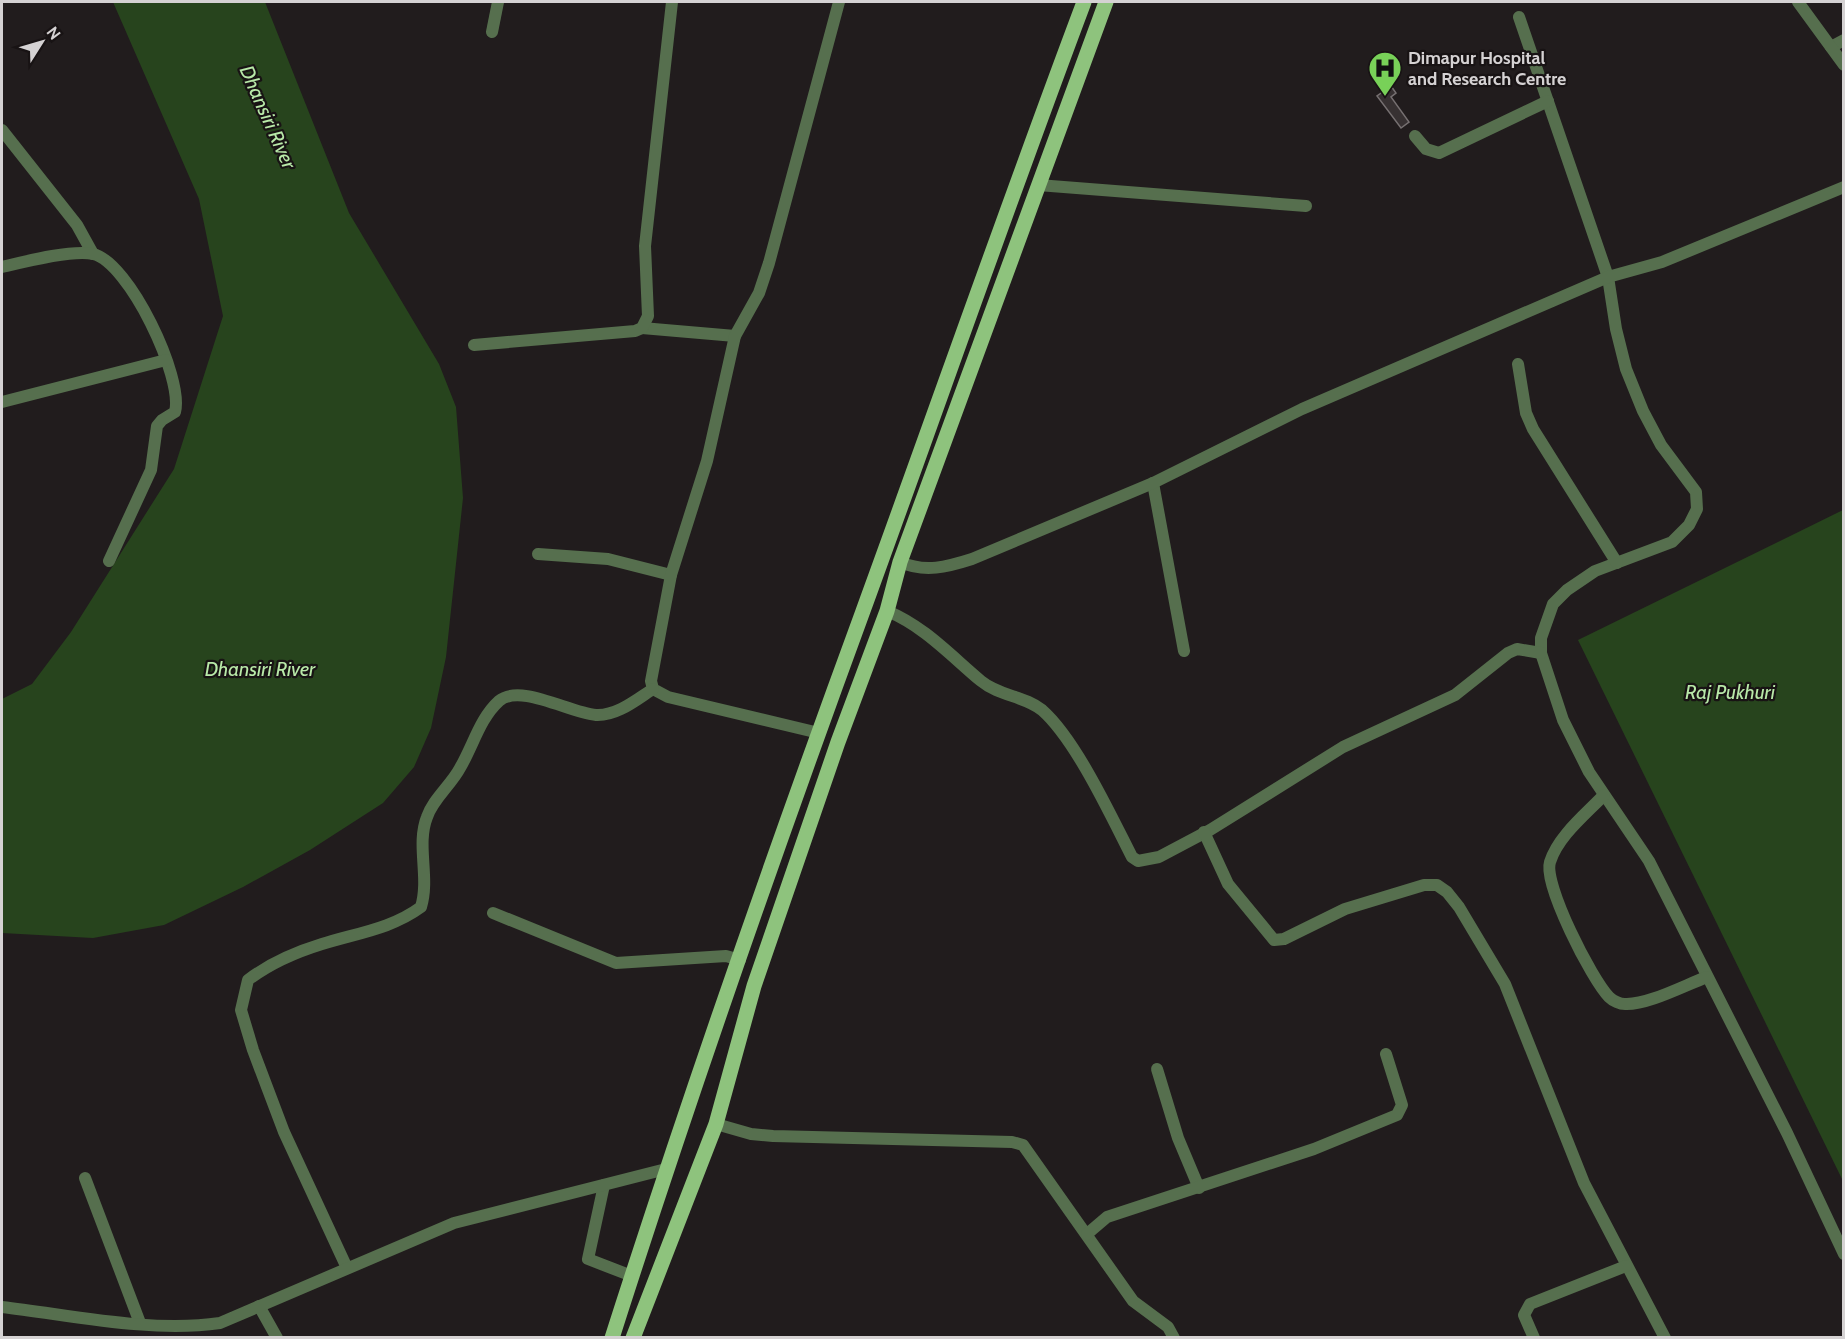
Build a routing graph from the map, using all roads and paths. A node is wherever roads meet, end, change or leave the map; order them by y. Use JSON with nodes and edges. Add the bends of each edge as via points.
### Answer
{"nodes":[{"id":1,"x":498,"y":2,"type":"edge"},
{"id":2,"x":672,"y":2,"type":"edge"},
{"id":3,"x":839,"y":2,"type":"edge"},
{"id":4,"x":1084,"y":2,"type":"edge"},
{"id":5,"x":1106,"y":2,"type":"edge"},
{"id":6,"x":1798,"y":2,"type":"edge"},
{"id":7,"x":1519,"y":16,"type":"dead end"},
{"id":8,"x":492,"y":32,"type":"dead end"},
{"id":9,"x":1844,"y":40,"type":"edge"},
{"id":10,"x":1831,"y":47,"type":"junction"},
{"id":11,"x":1844,"y":65,"type":"edge"},
{"id":12,"x":1548,"y":101,"type":"junction"},
{"id":13,"x":2,"y":130,"type":"edge"},
{"id":14,"x":1414,"y":136,"type":"dead end"},
{"id":15,"x":1038,"y":185,"type":"junction"},
{"id":16,"x":1844,"y":187,"type":"edge"},
{"id":17,"x":1306,"y":206,"type":"dead end"},
{"id":18,"x":93,"y":254,"type":"junction"},
{"id":19,"x":2,"y":267,"type":"edge"},
{"id":20,"x":1608,"y":277,"type":"junction"},
{"id":21,"x":642,"y":328,"type":"junction"},
{"id":22,"x":735,"y":336,"type":"junction"},
{"id":23,"x":474,"y":345,"type":"dead end"},
{"id":24,"x":166,"y":360,"type":"junction"},
{"id":25,"x":1518,"y":364,"type":"dead end"},
{"id":26,"x":2,"y":402,"type":"edge"},
{"id":27,"x":1153,"y":483,"type":"junction"},
{"id":28,"x":538,"y":554,"type":"dead end"},
{"id":29,"x":109,"y":561,"type":"dead end"},
{"id":30,"x":900,"y":562,"type":"junction"},
{"id":31,"x":1617,"y":563,"type":"junction"},
{"id":32,"x":672,"y":575,"type":"junction"},
{"id":33,"x":887,"y":611,"type":"junction"},
{"id":34,"x":1184,"y":651,"type":"dead end"},
{"id":35,"x":1541,"y":652,"type":"junction"},
{"id":36,"x":653,"y":689,"type":"junction"},
{"id":37,"x":819,"y":733,"type":"junction"},
{"id":38,"x":1604,"y":795,"type":"junction"},
{"id":39,"x":1204,"y":832,"type":"junction"},
{"id":40,"x":493,"y":913,"type":"dead end"},
{"id":41,"x":740,"y":960,"type":"junction"},
{"id":42,"x":1707,"y":977,"type":"junction"},
{"id":43,"x":1386,"y":1054,"type":"dead end"},
{"id":44,"x":1157,"y":1069,"type":"dead end"},
{"id":45,"x":716,"y":1124,"type":"junction"},
{"id":46,"x":666,"y":1169,"type":"junction"},
{"id":47,"x":86,"y":1178,"type":"dead end"},
{"id":48,"x":604,"y":1185,"type":"junction"},
{"id":49,"x":1199,"y":1188,"type":"junction"},
{"id":50,"x":1087,"y":1234,"type":"junction"},
{"id":51,"x":1844,"y":1254,"type":"edge"},
{"id":52,"x":1626,"y":1266,"type":"junction"},
{"id":53,"x":347,"y":1268,"type":"junction"},
{"id":54,"x":632,"y":1276,"type":"junction"},
{"id":55,"x":259,"y":1306,"type":"junction"},
{"id":56,"x":2,"y":1307,"type":"edge"},
{"id":57,"x":140,"y":1323,"type":"junction"},
{"id":58,"x":277,"y":1338,"type":"edge"},
{"id":59,"x":612,"y":1338,"type":"edge"},
{"id":60,"x":633,"y":1338,"type":"edge"},
{"id":61,"x":1174,"y":1338,"type":"edge"},
{"id":62,"x":1534,"y":1338,"type":"edge"},
{"id":63,"x":1665,"y":1338,"type":"edge"}],
"edges":[{"from":1,"to":8,"type":"street"},
{"from":2,"to":21,"type":"street","via":[[645,246],[648,316]]},
{"from":3,"to":22,"type":"street","via":[[769,263],[759,293]]},
{"from":4,"to":37,"type":"main road"},
{"from":5,"to":15,"type":"main road"},
{"from":6,"to":10,"type":"street"},
{"from":7,"to":12,"type":"street"},
{"from":9,"to":10,"type":"street"},
{"from":10,"to":11,"type":"street"},
{"from":12,"to":14,"type":"street","via":[[1439,153],[1426,149]]},
{"from":12,"to":20,"type":"street"},
{"from":13,"to":18,"type":"street","via":[[77,225]]},
{"from":15,"to":17,"type":"street"},
{"from":15,"to":30,"type":"main road"},
{"from":16,"to":20,"type":"street","via":[[1662,262]]},
{"from":18,"to":19,"type":"street"},
{"from":18,"to":24,"type":"street","via":[[119,273],[150,320]]},
{"from":20,"to":27,"type":"street","via":[[1302,409]]},
{"from":20,"to":31,"type":"street","via":[[1616,329],[1635,390],[1661,445],[1696,492],[1697,509],[1689,525],[1672,542]]},
{"from":21,"to":22,"type":"street"},
{"from":21,"to":23,"type":"street"},
{"from":22,"to":32,"type":"street","via":[[707,461]]},
{"from":24,"to":26,"type":"street"},
{"from":24,"to":29,"type":"street","via":[[176,400],[175,412],[157,426],[151,470]]},
{"from":25,"to":31,"type":"street","via":[[1526,413],[1533,429]]},
{"from":27,"to":30,"type":"street","via":[[942,569]]},
{"from":27,"to":34,"type":"street"},
{"from":28,"to":32,"type":"street","via":[[608,559]]},
{"from":30,"to":33,"type":"main road"},
{"from":31,"to":35,"type":"street","via":[[1595,571],[1553,604],[1541,638]]},
{"from":32,"to":36,"type":"street","via":[[652,671]]},
{"from":33,"to":39,"type":"street","via":[[923,630],[985,684],[1041,709],[1067,739],[1132,857],[1138,861],[1159,856]]},
{"from":33,"to":45,"type":"main road","via":[[754,986]]},
{"from":35,"to":38,"type":"street","via":[[1563,720]]},
{"from":35,"to":39,"type":"street","via":[[1517,649],[1508,653],[1455,695],[1343,747]]},
{"from":36,"to":37,"type":"street","via":[[668,698]]},
{"from":36,"to":53,"type":"street","via":[[617,711],[597,715],[530,696],[501,699],[426,818],[426,891],[421,907],[389,926],[320,945],[264,968],[248,980],[241,1010],[253,1050],[284,1132]]},
{"from":37,"to":41,"type":"main road"},
{"from":38,"to":42,"type":"street","via":[[1649,861]]},
{"from":38,"to":42,"type":"street","via":[[1556,848],[1548,877],[1599,986],[1623,1005]]},
{"from":39,"to":52,"type":"street","via":[[1228,884],[1274,940],[1284,939],[1345,909],[1424,885],[1437,885],[1447,892],[1505,984],[1584,1183]]},
{"from":40,"to":41,"type":"street","via":[[616,963],[726,956]]},
{"from":41,"to":46,"type":"main road"},
{"from":42,"to":51,"type":"street"},
{"from":43,"to":49,"type":"street","via":[[1402,1105],[1397,1115],[1314,1149]]},
{"from":44,"to":49,"type":"street","via":[[1178,1138]]},
{"from":45,"to":50,"type":"street","via":[[773,1136],[1023,1145]]},
{"from":45,"to":60,"type":"main road"},
{"from":46,"to":48,"type":"street"},
{"from":46,"to":54,"type":"main road"},
{"from":47,"to":57,"type":"street"},
{"from":48,"to":53,"type":"street","via":[[454,1223]]},
{"from":48,"to":54,"type":"street","via":[[588,1259]]},
{"from":49,"to":50,"type":"street","via":[[1107,1217]]},
{"from":50,"to":61,"type":"street","via":[[1133,1301],[1168,1327]]},
{"from":52,"to":62,"type":"street","via":[[1530,1304],[1524,1315]]},
{"from":52,"to":63,"type":"street"},
{"from":53,"to":55,"type":"street"},
{"from":54,"to":59,"type":"main road"},
{"from":55,"to":57,"type":"street","via":[[220,1323],[189,1327]]},
{"from":55,"to":58,"type":"street"},
{"from":56,"to":57,"type":"street"}]}
